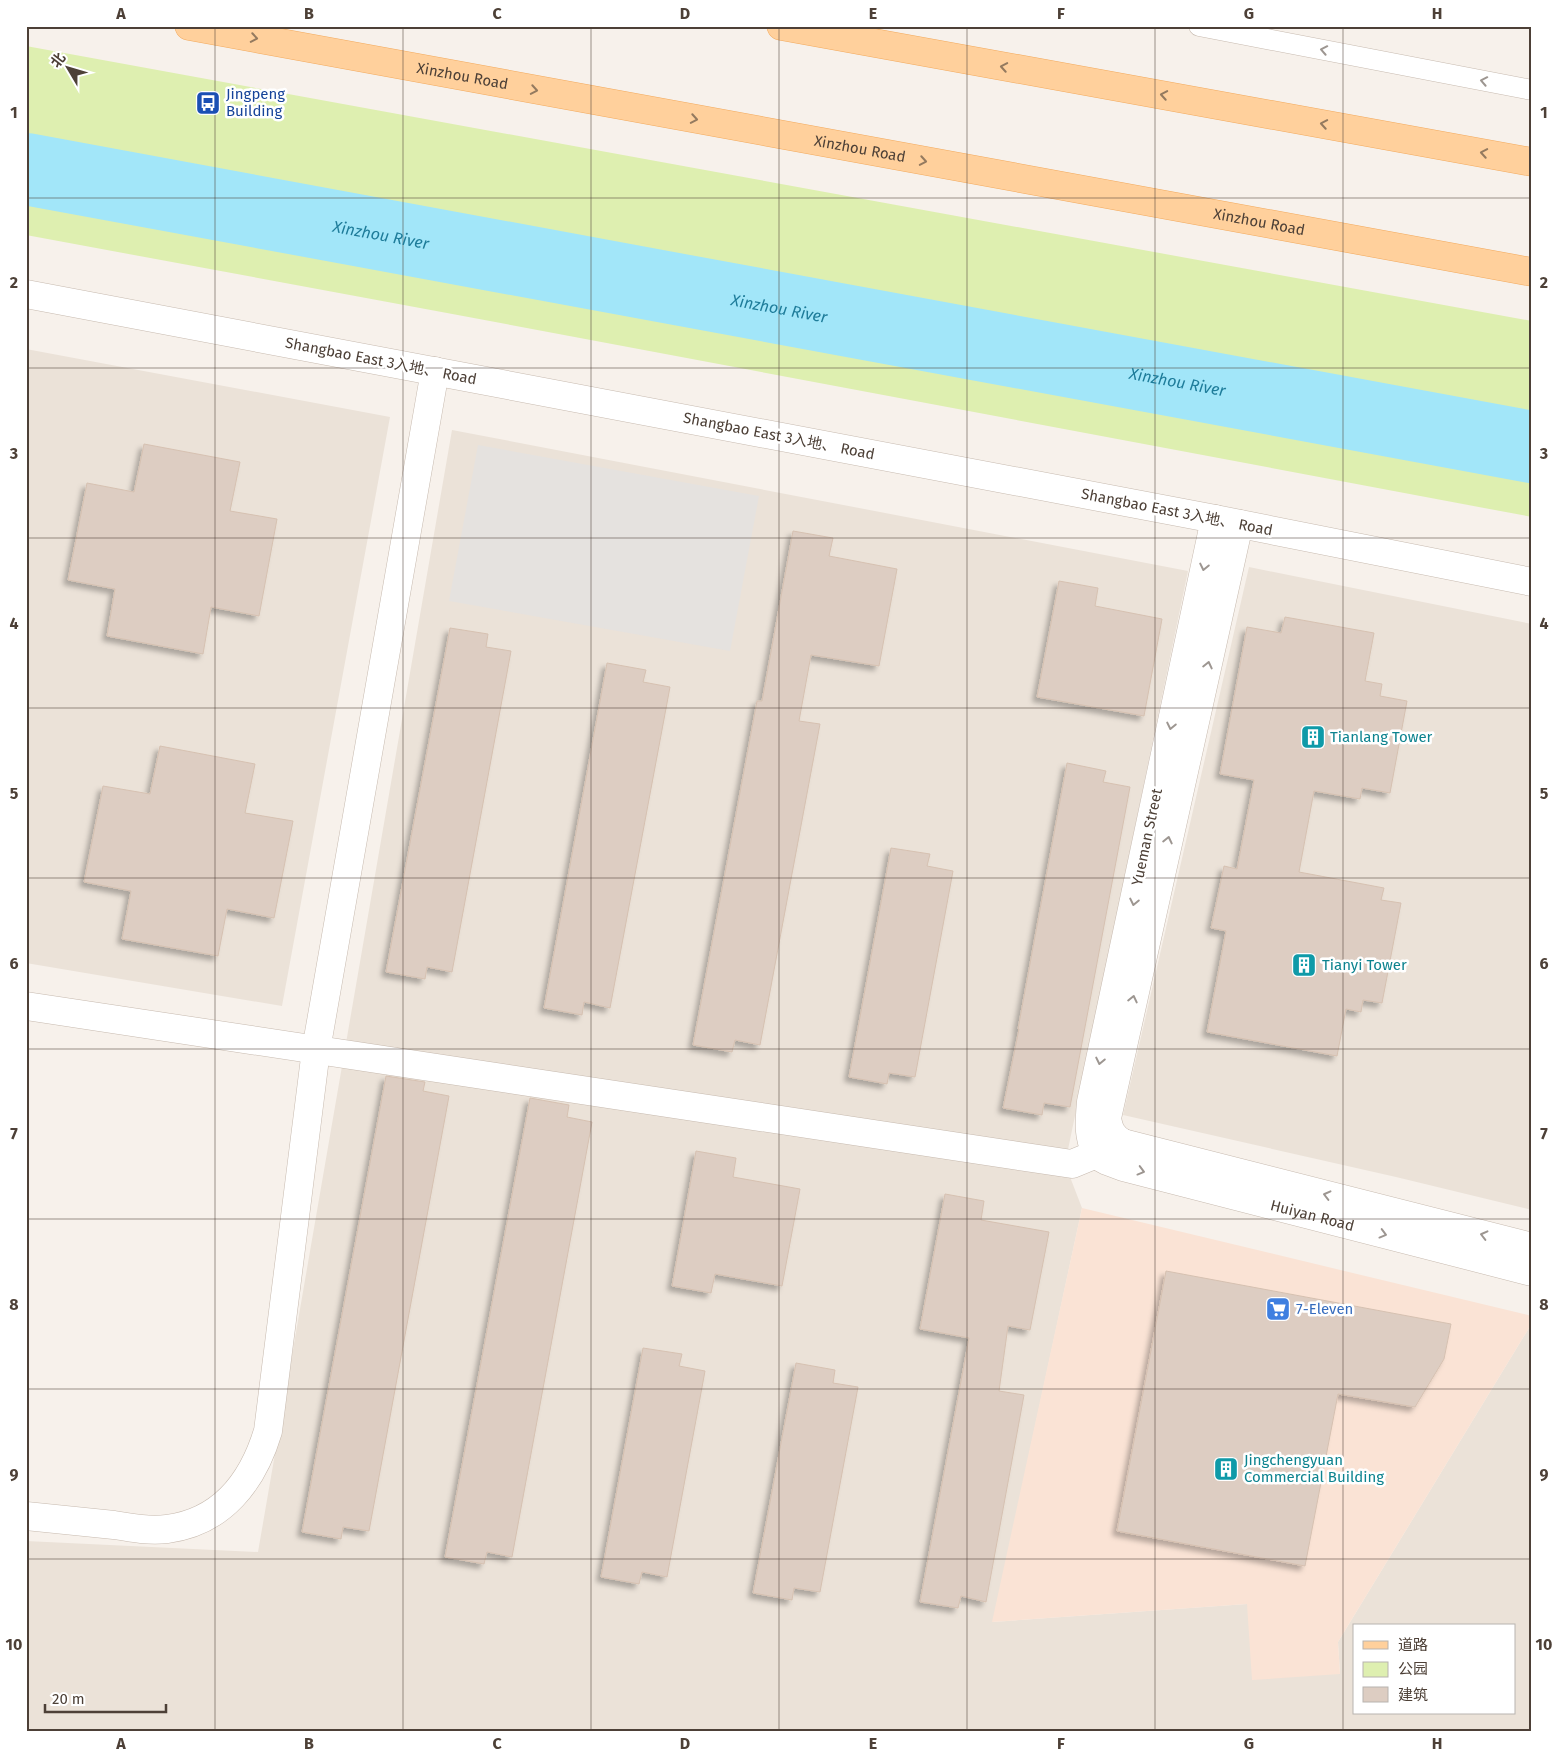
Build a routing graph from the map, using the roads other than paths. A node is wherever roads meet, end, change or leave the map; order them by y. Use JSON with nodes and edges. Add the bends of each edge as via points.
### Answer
{"nodes":[{"id":1,"x":189,"y":26,"type":"edge"},
{"id":2,"x":781,"y":26,"type":"edge"},
{"id":3,"x":1199,"y":26,"type":"edge"},
{"id":4,"x":1532,"y":90,"type":"edge"},
{"id":5,"x":1532,"y":162,"type":"edge"},
{"id":6,"x":1532,"y":272,"type":"edge"},
{"id":7,"x":26,"y":294,"type":"edge"},
{"id":8,"x":435,"y":371,"type":"junction"},
{"id":9,"x":1227,"y":522,"type":"junction"},
{"id":10,"x":1532,"y":582,"type":"edge"},
{"id":11,"x":26,"y":1006,"type":"edge"},
{"id":12,"x":316,"y":1050,"type":"junction"},
{"id":13,"x":1123,"y":1143,"type":"junction"},
{"id":14,"x":1096,"y":1155,"type":"junction"},
{"id":15,"x":1532,"y":1246,"type":"edge"},
{"id":16,"x":1532,"y":1272,"type":"edge"},
{"id":17,"x":26,"y":1516,"type":"edge"}],
"edges":[{"from":1,"to":6,"type":"main road","name":"Xinzhou Road","one_way":true},
{"from":5,"to":2,"type":"main road","one_way":true},
{"from":4,"to":3,"type":"lane","one_way":true},
{"from":7,"to":8,"type":"street","name":"Shangbao East 3入地、 Road"},
{"from":8,"to":9,"type":"street","name":"Shangbao East 3入地、 Road"},
{"from":8,"to":12,"type":"street"},
{"from":9,"to":10,"type":"street","name":"Shangbao East 3入地、 Road"},
{"from":13,"to":9,"type":"street","name":"Yueman Street","one_way":true,"via":[[1109,1129],[1107,1118]]},
{"from":9,"to":14,"type":"street","name":"Yueman Street","one_way":true,"via":[[1092,1102],[1088,1126]]},
{"from":11,"to":12,"type":"street"},
{"from":12,"to":14,"type":"street","via":[[1072,1164]]},
{"from":12,"to":17,"type":"street","via":[[268,1431],[261,1455],[249,1476],[235,1495],[216,1510],[193,1522],[168,1529],[142,1530]]},
{"from":13,"to":14,"type":"street"},
{"from":15,"to":13,"type":"street","name":"Huiyan Road","one_way":true},
{"from":14,"to":16,"type":"street","name":"Huiyan Road","one_way":true,"via":[[1123,1166]]}]}
